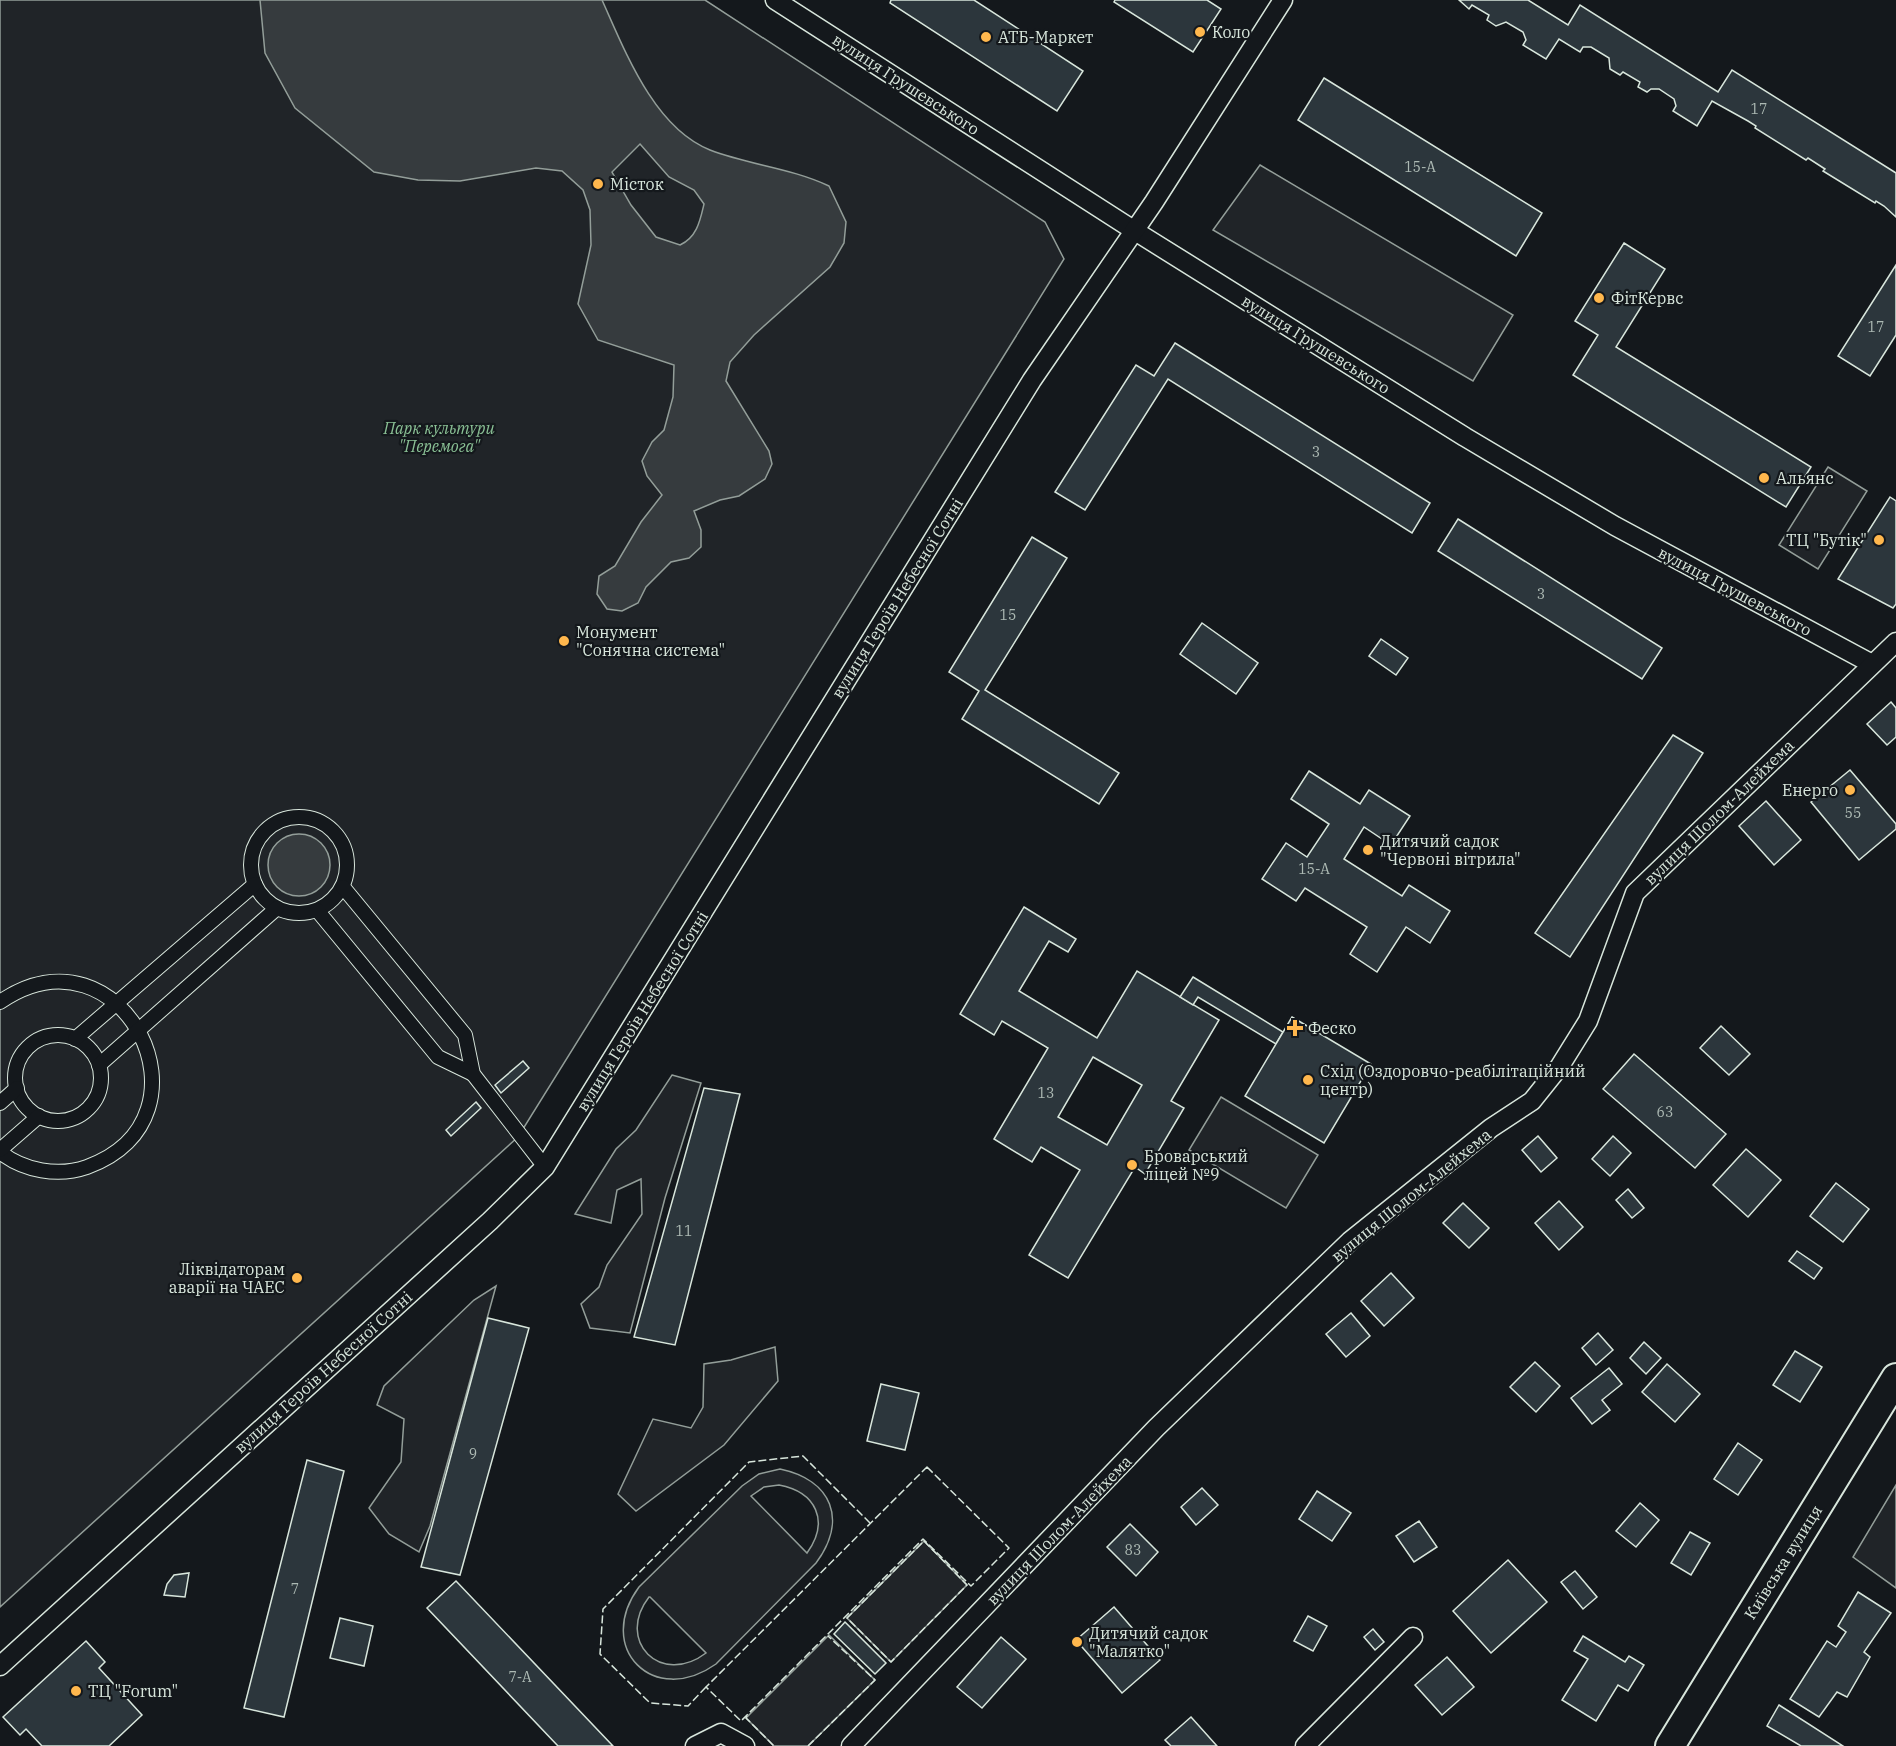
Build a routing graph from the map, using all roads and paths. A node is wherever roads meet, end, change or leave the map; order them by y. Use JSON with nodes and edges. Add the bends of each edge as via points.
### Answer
{"nodes":[{"id":1,"x":775,"y":0,"type":"edge"},
{"id":2,"x":1283,"y":0,"type":"edge"},
{"id":3,"x":1134,"y":231,"type":"junction"},
{"id":4,"x":1896,"y":642,"type":"edge"},
{"id":5,"x":1872,"y":664,"type":"junction"},
{"id":6,"x":255,"y":884,"type":"junction"},
{"id":7,"x":343,"y":887,"type":"junction"},
{"id":8,"x":277,"y":908,"type":"junction"},
{"id":9,"x":317,"y":910,"type":"junction"},
{"id":10,"x":0,"y":1002,"type":"edge"},
{"id":11,"x":116,"y":1003,"type":"junction"},
{"id":12,"x":139,"y":1029,"type":"junction"},
{"id":13,"x":75,"y":1039,"type":"junction"},
{"id":14,"x":99,"y":1065,"type":"junction"},
{"id":15,"x":473,"y":1074,"type":"junction"},
{"id":16,"x":16,"y":1088,"type":"junction"},
{"id":17,"x":0,"y":1103,"type":"edge"},
{"id":18,"x":39,"y":1116,"type":"junction"},
{"id":19,"x":0,"y":1151,"type":"edge"},
{"id":20,"x":545,"y":1167,"type":"junction"},
{"id":21,"x":1896,"y":1378,"type":"edge"},
{"id":22,"x":1413,"y":1637,"type":"dead end"},
{"id":23,"x":0,"y":1666,"type":"edge"},
{"id":24,"x":695,"y":1746,"type":"edge"},
{"id":25,"x":745,"y":1746,"type":"edge"},
{"id":26,"x":851,"y":1746,"type":"edge"},
{"id":27,"x":1305,"y":1746,"type":"edge"},
{"id":28,"x":1670,"y":1746,"type":"edge"}],
"edges":[{"from":1,"to":3,"type":"street","name":"вулиця Грушевського"},
{"from":2,"to":3,"type":"street","name":"вулиця Героїв Небесної Сотні"},
{"from":3,"to":5,"type":"street","name":"вулиця Грушевського","via":[[1615,526]]},
{"from":3,"to":20,"type":"street","name":"вулиця Героїв Небесної Сотні","via":[[1032,380]]},
{"from":4,"to":5,"type":"street","name":"вулиця Шолом-Алейхема"},
{"from":5,"to":26,"type":"street","name":"вулиця Шолом-Алейхема","via":[[1635,893],[1588,1021],[1532,1101],[1491,1128],[1350,1241],[1156,1428]]},
{"from":6,"to":7,"type":"street","via":[[251,865],[257,841],[274,824],[297,817],[321,822],[339,838],[348,859]]},
{"from":6,"to":8,"type":"street","via":[[266,901]]},
{"from":6,"to":11,"type":"street"},
{"from":7,"to":9,"type":"street","via":[[332,902]]},
{"from":7,"to":15,"type":"street","via":[[465,1035]]},
{"from":8,"to":9,"type":"street","via":[[303,914]]},
{"from":8,"to":12,"type":"street"},
{"from":9,"to":15,"type":"street","via":[[438,1057]]},
{"from":10,"to":11,"type":"street","via":[[26,988],[58,983],[91,988]]},
{"from":11,"to":12,"type":"street"},
{"from":11,"to":13,"type":"street"},
{"from":12,"to":14,"type":"street"},
{"from":12,"to":19,"type":"street","via":[[151,1062],[151,1093],[141,1122],[122,1147],[96,1164],[66,1172],[35,1169]]},
{"from":13,"to":14,"type":"street","via":[[92,1052]]},
{"from":13,"to":16,"type":"street","via":[[52,1036],[28,1047],[16,1070]]},
{"from":14,"to":18,"type":"street","via":[[98,1094],[84,1112],[63,1120]]},
{"from":15,"to":20,"type":"street"},
{"from":16,"to":17,"type":"street"},
{"from":16,"to":18,"type":"street","via":[[26,1106]]},
{"from":18,"to":19,"type":"street"},
{"from":20,"to":23,"type":"street","name":"вулиця Героїв Небесної Сотні"},
{"from":21,"to":28,"type":"main road","name":"Київська вулиця"},
{"from":22,"to":27,"type":"street"},
{"from":24,"to":25,"type":"street","via":[[721,1733]]}]}
